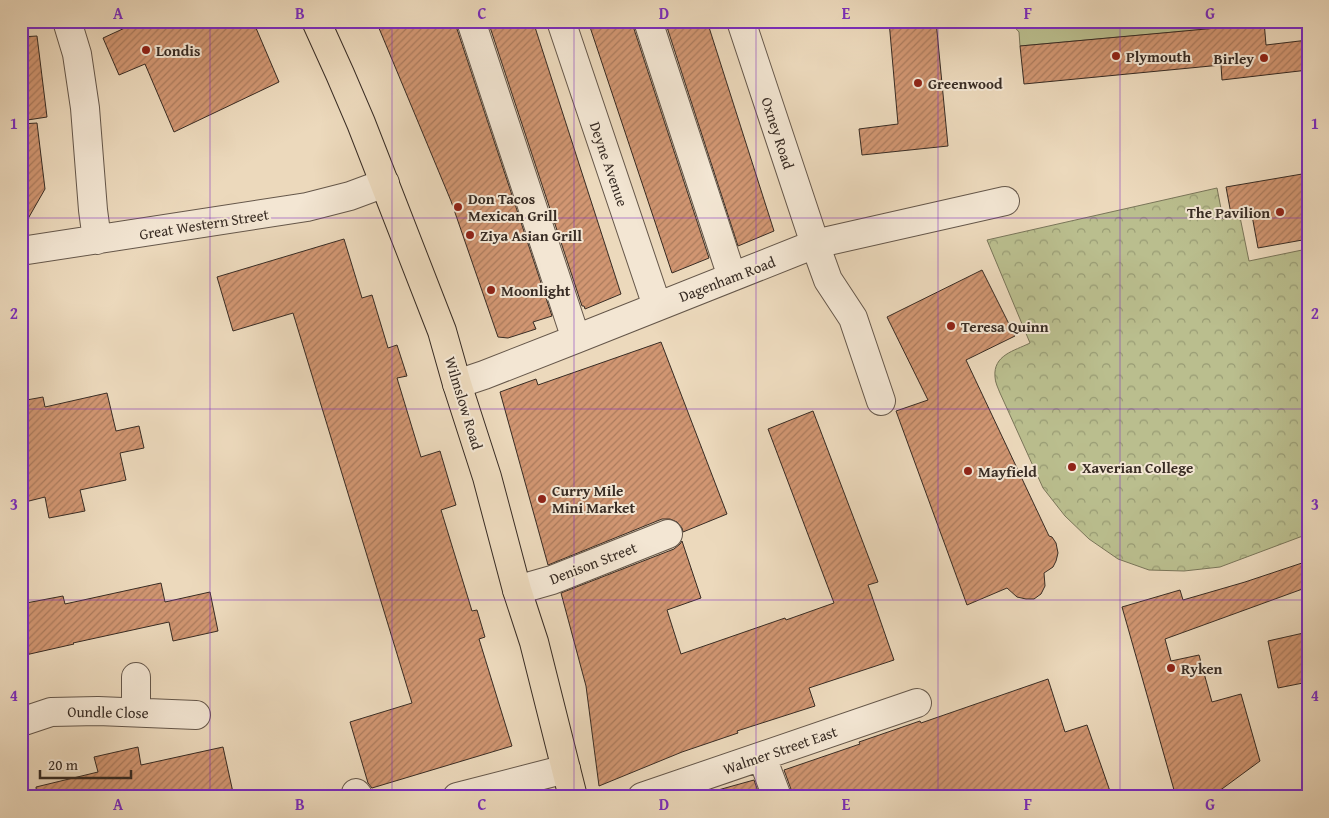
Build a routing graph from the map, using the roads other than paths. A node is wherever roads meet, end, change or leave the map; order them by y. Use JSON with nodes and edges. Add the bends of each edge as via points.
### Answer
{"nodes":[{"id":1,"x":67,"y":21,"type":"edge"},
{"id":2,"x":316,"y":21,"type":"edge"},
{"id":3,"x":471,"y":21,"type":"edge"},
{"id":4,"x":561,"y":21,"type":"edge"},
{"id":5,"x":648,"y":21,"type":"edge"},
{"id":6,"x":741,"y":21,"type":"edge"},
{"id":7,"x":385,"y":183,"type":"junction"},
{"id":8,"x":1005,"y":201,"type":"dead end"},
{"id":9,"x":97,"y":240,"type":"junction"},
{"id":10,"x":814,"y":244,"type":"junction"},
{"id":11,"x":21,"y":251,"type":"edge"},
{"id":12,"x":732,"y":277,"type":"junction"},
{"id":13,"x":657,"y":306,"type":"junction"},
{"id":14,"x":576,"y":339,"type":"junction"},
{"id":15,"x":457,"y":384,"type":"junction"},
{"id":16,"x":881,"y":401,"type":"dead end"},
{"id":17,"x":668,"y":534,"type":"dead end"},
{"id":18,"x":517,"y":590,"type":"junction"},
{"id":19,"x":136,"y":677,"type":"dead end"},
{"id":20,"x":917,"y":703,"type":"dead end"},
{"id":21,"x":136,"y":712,"type":"junction"},
{"id":22,"x":196,"y":715,"type":"dead end"},
{"id":23,"x":21,"y":722,"type":"edge"},
{"id":24,"x":762,"y":757,"type":"junction"},
{"id":25,"x":566,"y":769,"type":"junction"},
{"id":26,"x":457,"y":797,"type":"edge"},
{"id":27,"x":573,"y":797,"type":"edge"},
{"id":28,"x":642,"y":797,"type":"edge"},
{"id":29,"x":777,"y":797,"type":"edge"}],
"edges":[{"from":1,"to":9,"type":"street","via":[[77,54],[85,108]]},
{"from":2,"to":7,"type":"main road","name":"Wilmslow Road"},
{"from":3,"to":14,"type":"street"},
{"from":4,"to":13,"type":"street","name":"Deyne Avenue"},
{"from":5,"to":12,"type":"street"},
{"from":6,"to":10,"type":"street","name":"Oxney Road"},
{"from":7,"to":9,"type":"street","name":"Great Western Street","via":[[350,196],[180,236]]},
{"from":7,"to":15,"type":"main road","name":"Wilmslow Road","via":[[442,331]]},
{"from":8,"to":10,"type":"street","name":"Dagenham Road"},
{"from":9,"to":11,"type":"street","name":"Great Western Street"},
{"from":10,"to":12,"type":"street","name":"Dagenham Road"},
{"from":10,"to":16,"type":"street","name":"Oxney Road","via":[[828,280],[853,318]]},
{"from":12,"to":13,"type":"street","name":"Dagenham Road"},
{"from":13,"to":14,"type":"street","name":"Dagenham Road"},
{"from":14,"to":15,"type":"street","name":"Dagenham Road"},
{"from":15,"to":18,"type":"main road","name":"Wilmslow Road","via":[[487,477]]},
{"from":17,"to":18,"type":"street","name":"Denison Street","via":[[552,580]]},
{"from":18,"to":25,"type":"main road","name":"Wilmslow Road","via":[[534,642]]},
{"from":19,"to":21,"type":"street"},
{"from":20,"to":24,"type":"street","name":"Walmer Street East"},
{"from":21,"to":22,"type":"street","name":"Oundle Close"},
{"from":21,"to":23,"type":"street","name":"Oundle Close","via":[[51,712]]},
{"from":24,"to":28,"type":"street","name":"Walmer Street East"},
{"from":24,"to":29,"type":"street"},
{"from":25,"to":26,"type":"street"},
{"from":25,"to":27,"type":"main road","name":"Wilmslow Road"}]}
